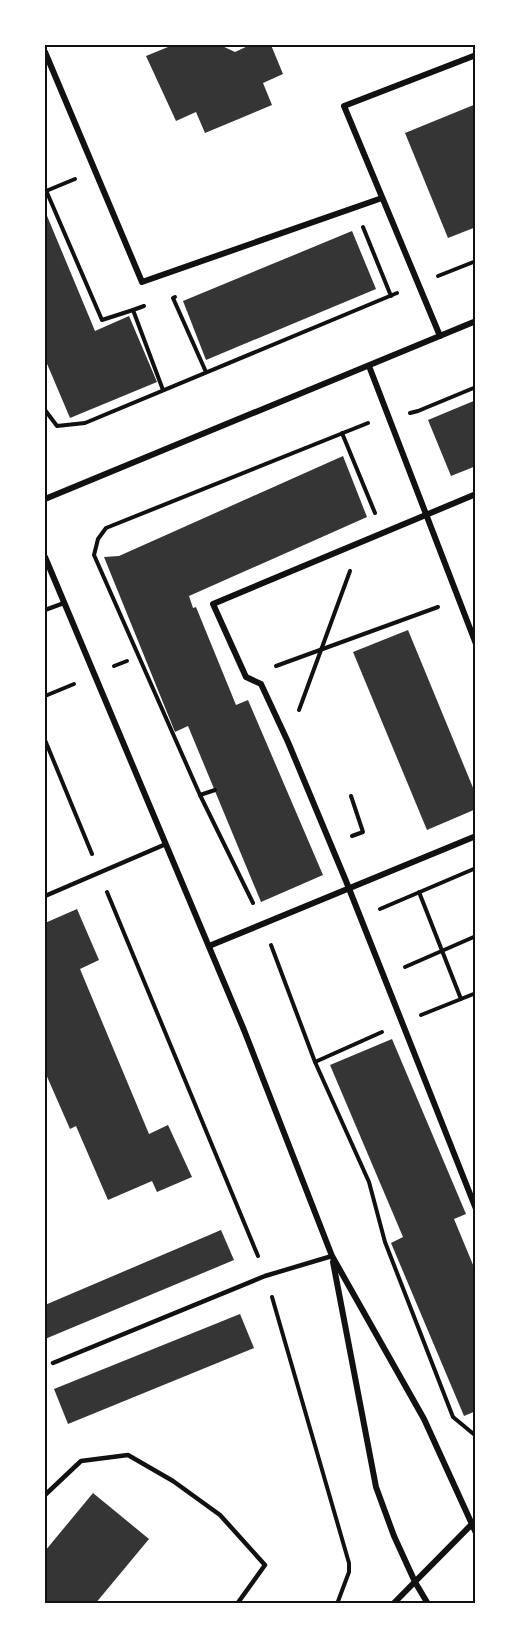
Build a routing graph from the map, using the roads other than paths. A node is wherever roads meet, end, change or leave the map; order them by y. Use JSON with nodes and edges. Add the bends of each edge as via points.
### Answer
{"nodes":[{"id":1,"x":45,"y":52,"type":"edge"},
{"id":2,"x":476,"y":55,"type":"edge"},
{"id":3,"x":382,"y":198,"type":"junction"},
{"id":4,"x":476,"y":321,"type":"edge"},
{"id":5,"x":440,"y":336,"type":"junction"},
{"id":6,"x":369,"y":366,"type":"junction"},
{"id":7,"x":476,"y":494,"type":"edge"},
{"id":8,"x":45,"y":499,"type":"edge"},
{"id":9,"x":426,"y":514,"type":"junction"},
{"id":10,"x":45,"y":557,"type":"edge"},
{"id":11,"x":64,"y":603,"type":"junction"},
{"id":12,"x":45,"y":610,"type":"edge"},
{"id":13,"x":476,"y":644,"type":"edge"},
{"id":14,"x":476,"y":836,"type":"edge"},
{"id":15,"x":166,"y":844,"type":"junction"},
{"id":16,"x":348,"y":889,"type":"junction"},
{"id":17,"x":45,"y":896,"type":"edge"},
{"id":18,"x":209,"y":946,"type":"junction"},
{"id":19,"x":476,"y":1209,"type":"edge"},
{"id":20,"x":332,"y":1256,"type":"junction"},
{"id":21,"x":53,"y":1363,"type":"dead end"},
{"id":22,"x":45,"y":1496,"type":"edge"},
{"id":23,"x":474,"y":1522,"type":"edge"},
{"id":24,"x":476,"y":1533,"type":"edge"},
{"id":25,"x":415,"y":1582,"type":"junction"},
{"id":26,"x":237,"y":1604,"type":"edge"},
{"id":27,"x":393,"y":1604,"type":"edge"},
{"id":28,"x":428,"y":1604,"type":"edge"}],
"edges":[{"from":1,"to":3,"type":"street","via":[[142,282]]},
{"from":2,"to":3,"type":"street","via":[[344,106]]},
{"from":3,"to":5,"type":"street"},
{"from":4,"to":5,"type":"street"},
{"from":5,"to":6,"type":"street"},
{"from":6,"to":8,"type":"street"},
{"from":6,"to":9,"type":"street"},
{"from":7,"to":9,"type":"street"},
{"from":9,"to":13,"type":"street"},
{"from":9,"to":16,"type":"street","via":[[213,604],[246,677],[261,684]]},
{"from":10,"to":11,"type":"street"},
{"from":11,"to":12,"type":"lane"},
{"from":11,"to":15,"type":"street"},
{"from":14,"to":16,"type":"street"},
{"from":15,"to":17,"type":"lane"},
{"from":15,"to":18,"type":"street"},
{"from":16,"to":18,"type":"street"},
{"from":16,"to":19,"type":"street"},
{"from":18,"to":20,"type":"street"},
{"from":20,"to":21,"type":"lane","via":[[265,1276]]},
{"from":20,"to":23,"type":"street","via":[[424,1419]]},
{"from":20,"to":25,"type":"street","via":[[376,1486]]},
{"from":22,"to":26,"type":"lane","via":[[81,1461],[128,1455],[220,1515],[265,1565]]},
{"from":23,"to":24,"type":"street"},
{"from":23,"to":25,"type":"street"},
{"from":25,"to":27,"type":"street"},
{"from":25,"to":28,"type":"street"}]}
